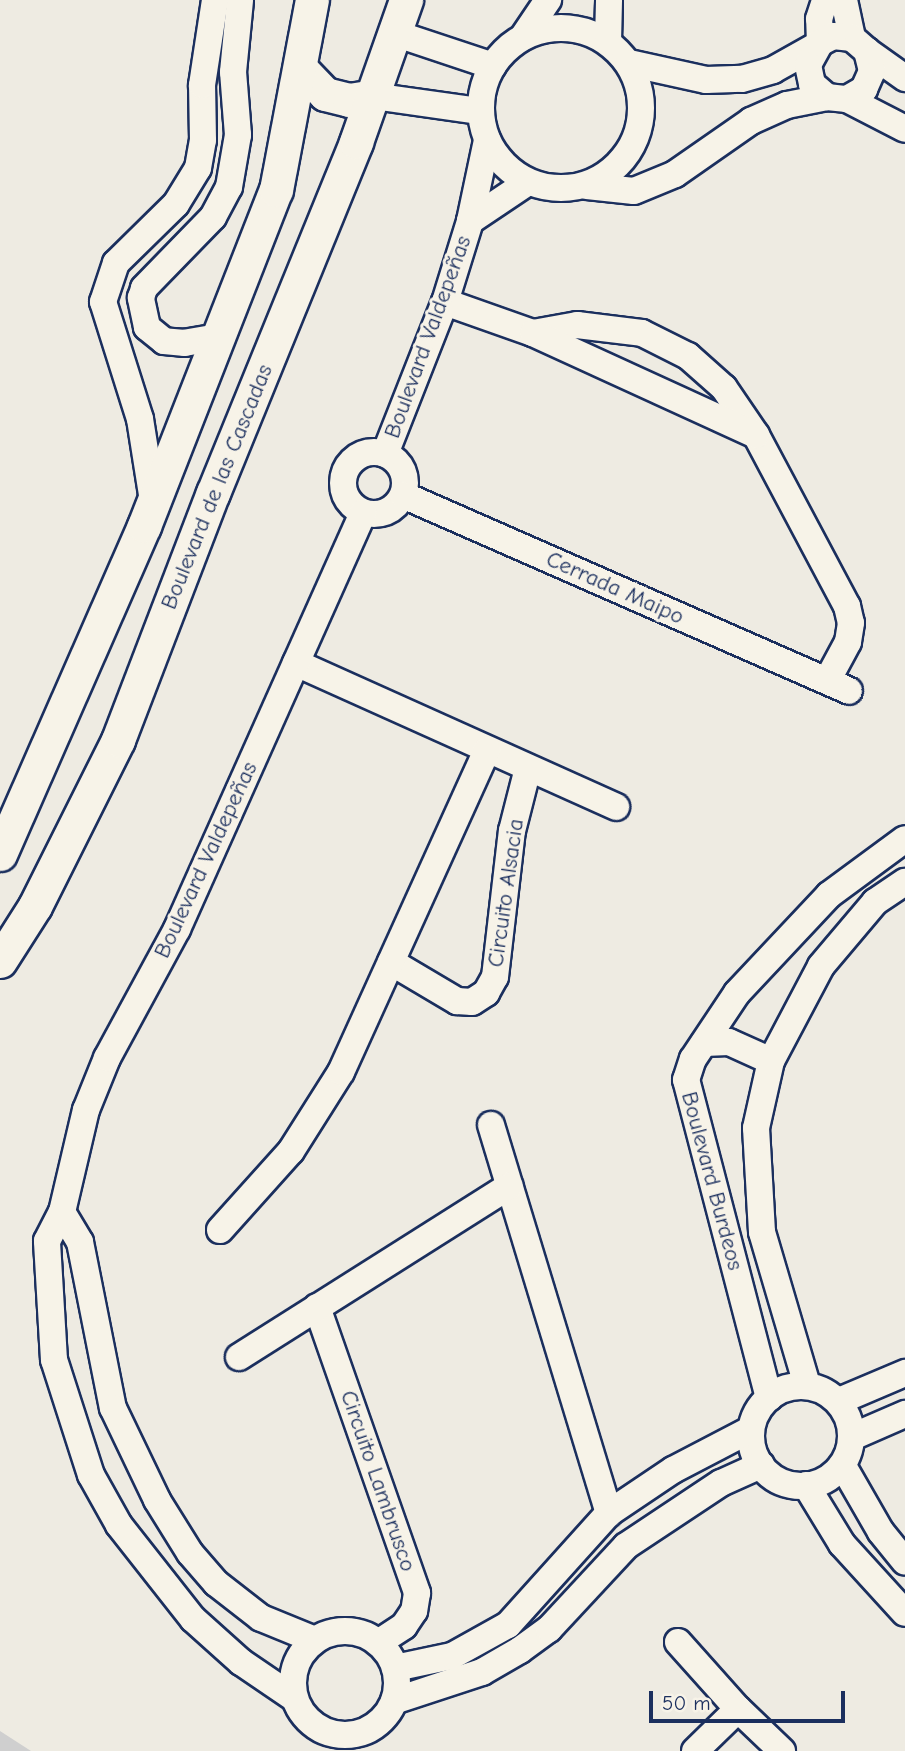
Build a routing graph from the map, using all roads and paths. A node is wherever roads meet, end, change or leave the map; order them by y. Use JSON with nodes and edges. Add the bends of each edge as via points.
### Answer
{"nodes":[{"id":1,"x":215,"y":0,"type":"edge"},
{"id":2,"x":240,"y":0,"type":"edge"},
{"id":3,"x":312,"y":0,"type":"edge"},
{"id":4,"x":406,"y":0,"type":"edge"},
{"id":5,"x":548,"y":0,"type":"edge"},
{"id":6,"x":609,"y":0,"type":"edge"},
{"id":7,"x":825,"y":0,"type":"edge"},
{"id":8,"x":844,"y":0,"type":"edge"},
{"id":9,"x":397,"y":34,"type":"junction"},
{"id":10,"x":523,"y":37,"type":"junction"},
{"id":11,"x":608,"y":42,"type":"junction"},
{"id":12,"x":818,"y":45,"type":"junction"},
{"id":13,"x":860,"y":45,"type":"junction"},
{"id":14,"x":629,"y":63,"type":"junction"},
{"id":15,"x":493,"y":66,"type":"junction"},
{"id":16,"x":300,"y":68,"type":"junction"},
{"id":17,"x":905,"y":78,"type":"edge"},
{"id":18,"x":373,"y":96,"type":"junction"},
{"id":19,"x":837,"y":98,"type":"junction"},
{"id":20,"x":480,"y":111,"type":"junction"},
{"id":21,"x":905,"y":129,"type":"edge"},
{"id":22,"x":487,"y":140,"type":"junction"},
{"id":23,"x":528,"y":182,"type":"junction"},
{"id":24,"x":586,"y":186,"type":"junction"},
{"id":25,"x":470,"y":221,"type":"junction"},
{"id":26,"x":445,"y":302,"type":"junction"},
{"id":27,"x":533,"y":333,"type":"junction"},
{"id":28,"x":218,"y":337,"type":"junction"},
{"id":29,"x":756,"y":435,"type":"junction"},
{"id":30,"x":385,"y":454,"type":"junction"},
{"id":31,"x":403,"y":495,"type":"junction"},
{"id":32,"x":153,"y":503,"type":"junction"},
{"id":33,"x":363,"y":513,"type":"junction"},
{"id":34,"x":296,"y":663,"type":"junction"},
{"id":35,"x":487,"y":750,"type":"junction"},
{"id":36,"x":528,"y":768,"type":"junction"},
{"id":37,"x":615,"y":807,"type":"dead end"},
{"id":38,"x":905,"y":839,"type":"edge"},
{"id":39,"x":0,"y":854,"type":"edge"},
{"id":40,"x":905,"y":882,"type":"edge"},
{"id":41,"x":0,"y":961,"type":"edge"},
{"id":42,"x":391,"y":962,"type":"junction"},
{"id":43,"x":704,"y":1043,"type":"junction"},
{"id":44,"x":771,"y":1061,"type":"junction"},
{"id":45,"x":491,"y":1125,"type":"dead end"},
{"id":46,"x":509,"y":1186,"type":"junction"},
{"id":47,"x":62,"y":1212,"type":"junction"},
{"id":48,"x":220,"y":1230,"type":"dead end"},
{"id":49,"x":317,"y":1307,"type":"junction"},
{"id":50,"x":239,"y":1357,"type":"dead end"},
{"id":51,"x":905,"y":1373,"type":"edge"},
{"id":52,"x":807,"y":1385,"type":"junction"},
{"id":53,"x":769,"y":1398,"type":"junction"},
{"id":54,"x":839,"y":1401,"type":"junction"},
{"id":55,"x":113,"y":1408,"type":"junction"},
{"id":56,"x":905,"y":1414,"type":"edge"},
{"id":57,"x":71,"y":1420,"type":"junction"},
{"id":58,"x":751,"y":1430,"type":"junction"},
{"id":59,"x":852,"y":1437,"type":"junction"},
{"id":60,"x":761,"y":1465,"type":"junction"},
{"id":61,"x":843,"y":1466,"type":"junction"},
{"id":62,"x":806,"y":1485,"type":"junction"},
{"id":63,"x":609,"y":1513,"type":"junction"},
{"id":64,"x":905,"y":1562,"type":"edge"},
{"id":65,"x":905,"y":1613,"type":"edge"},
{"id":66,"x":314,"y":1640,"type":"junction"},
{"id":67,"x":678,"y":1642,"type":"dead end"},
{"id":68,"x":379,"y":1643,"type":"junction"},
{"id":69,"x":395,"y":1668,"type":"junction"},
{"id":70,"x":294,"y":1698,"type":"junction"},
{"id":71,"x":394,"y":1701,"type":"junction"},
{"id":72,"x":738,"y":1709,"type":"junction"},
{"id":73,"x":343,"y":1743,"type":"edge"},
{"id":74,"x":695,"y":1751,"type":"edge"},
{"id":75,"x":782,"y":1751,"type":"edge"}],
"edges":[{"from":1,"to":32,"type":"street","via":[[202,85],[203,140],[198,168],[180,198],[116,263],[103,303],[139,419]]},
{"from":2,"to":28,"type":"street","via":[[233,72],[238,135],[229,187],[214,217],[144,288],[141,298],[147,327],[164,341],[185,343]]},
{"from":3,"to":16,"type":"main road"},
{"from":4,"to":9,"type":"main road","name":"Boulevard de las Cascadas"},
{"from":5,"to":10,"type":"street"},
{"from":6,"to":11,"type":"street"},
{"from":7,"to":12,"type":"street"},
{"from":8,"to":13,"type":"street"},
{"from":9,"to":15,"type":"street"},
{"from":9,"to":18,"type":"main road","name":"Boulevard de las Cascadas"},
{"from":10,"to":11,"type":"street","via":[[551,28],[581,29]]},
{"from":10,"to":15,"type":"street"},
{"from":11,"to":14,"type":"street"},
{"from":12,"to":13,"type":"street","via":[[833,36]]},
{"from":12,"to":14,"type":"street","via":[[773,70],[742,79],[706,80]]},
{"from":12,"to":19,"type":"street","via":[[808,65],[812,84]]},
{"from":13,"to":17,"type":"street"},
{"from":13,"to":19,"type":"street","via":[[872,71],[864,89]]},
{"from":14,"to":24,"type":"street","via":[[641,91],[642,121],[632,149],[613,172]]},
{"from":15,"to":20,"type":"street","via":[[485,81]]},
{"from":16,"to":18,"type":"main road","via":[[315,87],[337,99]]},
{"from":16,"to":28,"type":"main road","via":[[276,190]]},
{"from":18,"to":20,"type":"street"},
{"from":18,"to":41,"type":"main road","name":"Boulevard de las Cascadas","via":[[118,740],[35,906]]},
{"from":19,"to":21,"type":"street"},
{"from":19,"to":24,"type":"street","via":[[787,105],[751,121],[676,174],[634,191]]},
{"from":20,"to":22,"type":"street"},
{"from":22,"to":23,"type":"street","via":[[503,165]]},
{"from":22,"to":25,"type":"street","name":"Boulevard Valdepeñas"},
{"from":23,"to":24,"type":"street","via":[[556,189]]},
{"from":23,"to":25,"type":"street","name":"Boulevard Valdepeñas"},
{"from":25,"to":26,"type":"street","name":"Boulevard Valdepeñas"},
{"from":26,"to":27,"type":"street","name":"Cerrada Maipo"},
{"from":26,"to":30,"type":"street","name":"Boulevard Valdepeñas"},
{"from":27,"to":29,"type":"street","name":"Cerrada Maipo"},
{"from":27,"to":29,"type":"street","name":"Cerrada Maipo","via":[[577,325],[642,333],[688,356],[724,388]]},
{"from":28,"to":32,"type":"main road"},
{"from":29,"to":31,"type":"street","name":"Cerrada Maipo","via":[[847,606],[851,623],[838,686]]},
{"from":30,"to":31,"type":"street","via":[[398,464],[405,479]]},
{"from":30,"to":33,"type":"street","via":[[371,452],[348,465],[344,493]]},
{"from":31,"to":33,"type":"street","via":[[386,511]]},
{"from":32,"to":39,"type":"main road"},
{"from":33,"to":34,"type":"street","name":"Boulevard Valdepeñas"},
{"from":34,"to":35,"type":"street"},
{"from":34,"to":47,"type":"street","name":"Boulevard Valdepeñas","via":[[177,929],[107,1058],[86,1110]]},
{"from":35,"to":36,"type":"street"},
{"from":35,"to":42,"type":"street"},
{"from":36,"to":37,"type":"street"},
{"from":36,"to":42,"type":"street","name":"Circuito Alsacia","via":[[512,831],[495,978],[486,993],[472,1002],[457,1001]]},
{"from":38,"to":43,"type":"street","name":"Boulevard Burdeos","via":[[829,895],[737,993]]},
{"from":40,"to":44,"type":"street","name":"Boulevard Burdeos","via":[[875,902],[821,966]]},
{"from":42,"to":48,"type":"street","via":[[334,1083],[290,1151]]},
{"from":43,"to":44,"type":"street","via":[[729,1042]]},
{"from":43,"to":53,"type":"street","name":"Boulevard Burdeos","via":[[686,1080],[691,1109]]},
{"from":44,"to":52,"type":"street","name":"Boulevard Burdeos","via":[[756,1128],[762,1232]]},
{"from":45,"to":46,"type":"street"},
{"from":46,"to":49,"type":"street"},
{"from":46,"to":63,"type":"street"},
{"from":47,"to":55,"type":"street","via":[[80,1242]]},
{"from":47,"to":57,"type":"street","name":"Boulevard Valdepeñas","via":[[47,1241],[54,1360]]},
{"from":49,"to":50,"type":"street"},
{"from":49,"to":68,"type":"street","name":"Circuito Lambrusco","via":[[416,1594],[414,1611],[404,1626]]},
{"from":51,"to":54,"type":"street"},
{"from":52,"to":53,"type":"street","via":[[781,1388]]},
{"from":52,"to":54,"type":"street"},
{"from":53,"to":58,"type":"street","via":[[760,1405]]},
{"from":54,"to":59,"type":"street","via":[[849,1415]]},
{"from":55,"to":57,"type":"street"},
{"from":55,"to":66,"type":"street","via":[[157,1500],[190,1553],[216,1583],[261,1618]]},
{"from":56,"to":59,"type":"street"},
{"from":57,"to":70,"type":"street","name":"Boulevard Valdepeñas","via":[[91,1475],[152,1572],[193,1619],[240,1662]]},
{"from":58,"to":60,"type":"street","via":[[754,1456]]},
{"from":58,"to":63,"type":"street","via":[[673,1470]]},
{"from":59,"to":61,"type":"street"},
{"from":60,"to":62,"type":"street","via":[[771,1477],[796,1487]]},
{"from":60,"to":71,"type":"street","via":[[721,1483],[626,1546],[548,1629],[520,1650],[482,1672]]},
{"from":61,"to":62,"type":"street","via":[[822,1483]]},
{"from":61,"to":64,"type":"street","via":[[881,1532]]},
{"from":62,"to":65,"type":"street","via":[[842,1544]]},
{"from":63,"to":69,"type":"street","via":[[508,1625],[452,1656]]},
{"from":66,"to":68,"type":"street","via":[[347,1630]]},
{"from":66,"to":70,"type":"street","via":[[295,1665]]},
{"from":67,"to":72,"type":"street"},
{"from":68,"to":69,"type":"street"},
{"from":69,"to":71,"type":"street"},
{"from":70,"to":73,"type":"street","via":[[318,1729]]},
{"from":71,"to":73,"type":"street","via":[[375,1726]]},
{"from":72,"to":74,"type":"street"},
{"from":72,"to":75,"type":"street"}]}
